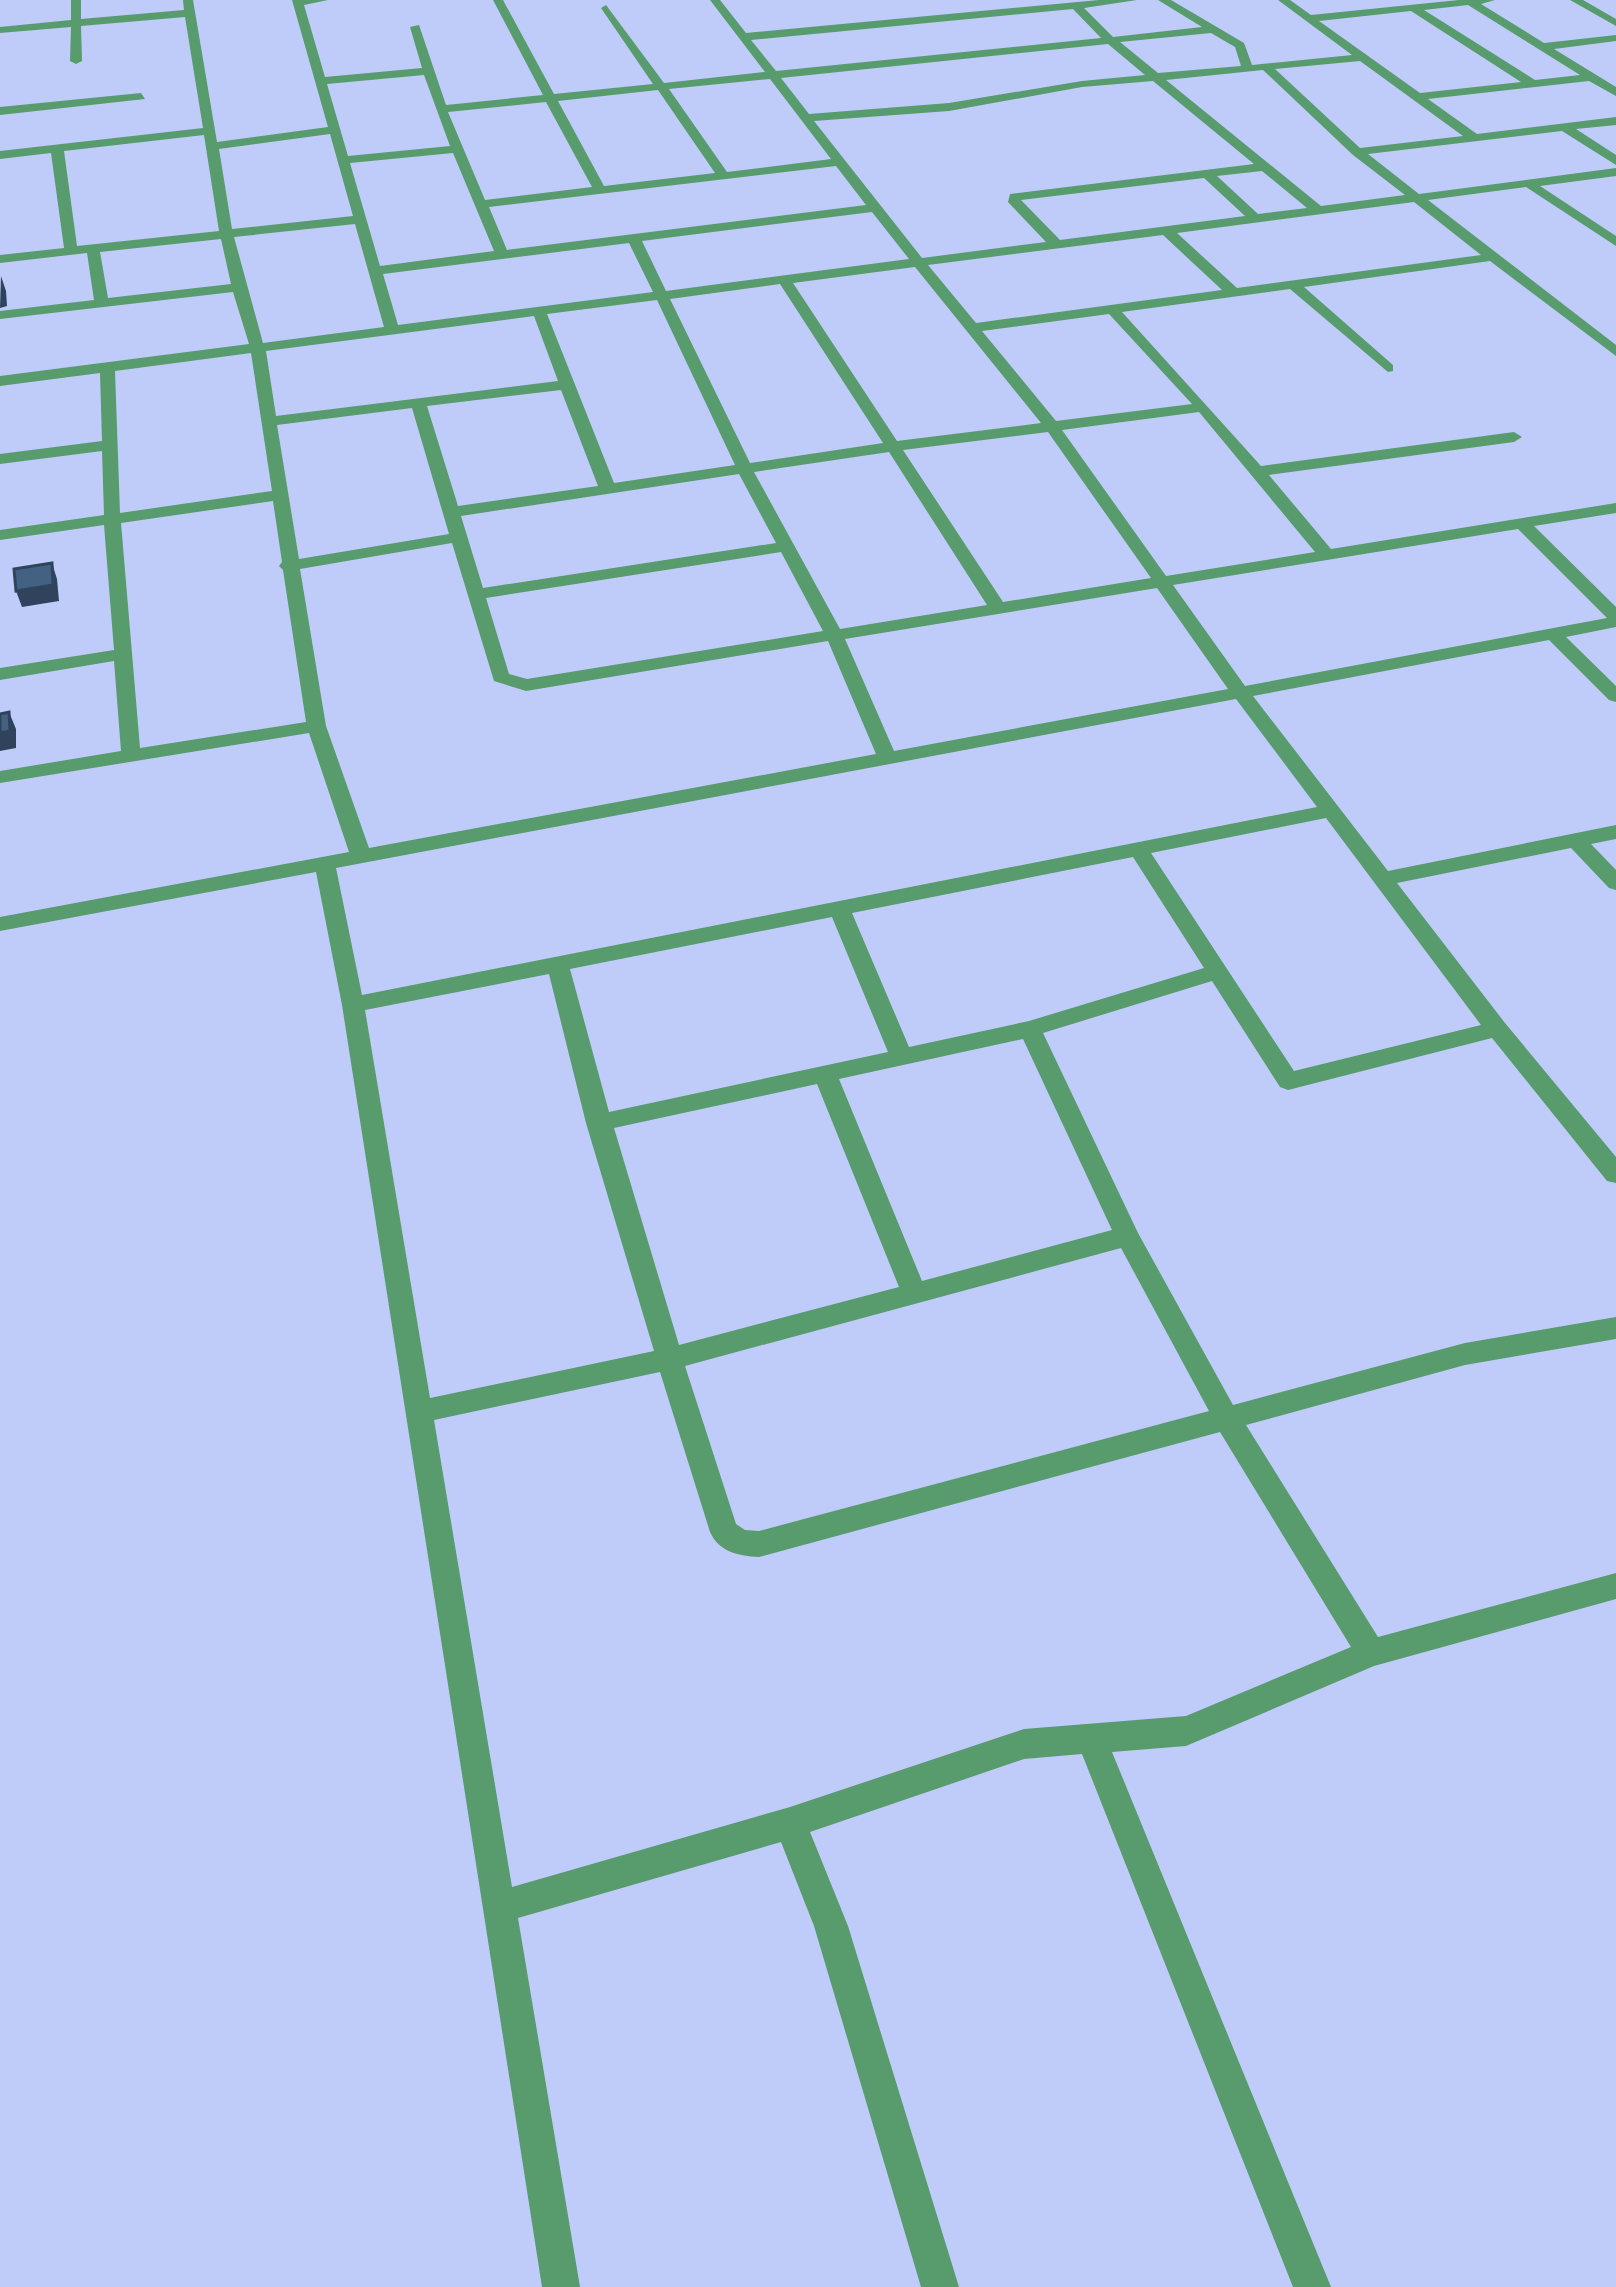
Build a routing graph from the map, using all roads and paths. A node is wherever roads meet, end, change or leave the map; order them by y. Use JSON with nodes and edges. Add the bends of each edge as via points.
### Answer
{"nodes":[{"id":1,"x":76,"y":0,"type":"edge"},
{"id":2,"x":323,"y":0,"type":"edge"},
{"id":3,"x":498,"y":0,"type":"edge"},
{"id":4,"x":715,"y":0,"type":"edge"},
{"id":5,"x":1132,"y":0,"type":"edge"},
{"id":6,"x":1162,"y":0,"type":"edge"},
{"id":7,"x":1283,"y":0,"type":"edge"},
{"id":8,"x":1490,"y":0,"type":"edge"},
{"id":9,"x":1575,"y":0,"type":"edge"},
{"id":10,"x":298,"y":1,"type":"edge"},
{"id":11,"x":1468,"y":1,"type":"edge"},
{"id":12,"x":1076,"y":5,"type":"junction"},
{"id":13,"x":189,"y":6,"type":"edge"},
{"id":14,"x":606,"y":8,"type":"dead end"},
{"id":15,"x":1413,"y":8,"type":"junction"},
{"id":16,"x":1313,"y":18,"type":"junction"},
{"id":17,"x":920,"y":20,"type":"junction"},
{"id":18,"x":75,"y":23,"type":"junction"},
{"id":19,"x":1616,"y":23,"type":"edge"},
{"id":20,"x":415,"y":27,"type":"dead end"},
{"id":21,"x":0,"y":30,"type":"edge"},
{"id":22,"x":1209,"y":30,"type":"junction"},
{"id":23,"x":744,"y":38,"type":"junction"},
{"id":24,"x":1616,"y":38,"type":"edge"},
{"id":25,"x":1108,"y":39,"type":"junction"},
{"id":26,"x":1036,"y":46,"type":"junction"},
{"id":27,"x":1541,"y":47,"type":"junction"},
{"id":28,"x":951,"y":55,"type":"junction"},
{"id":29,"x":1359,"y":58,"type":"junction"},
{"id":30,"x":1052,"y":59,"type":"dead end"},
{"id":31,"x":76,"y":61,"type":"dead end"},
{"id":32,"x":1268,"y":69,"type":"junction"},
{"id":33,"x":1248,"y":70,"type":"junction"},
{"id":34,"x":427,"y":71,"type":"junction"},
{"id":35,"x":1066,"y":71,"type":"dead end"},
{"id":36,"x":774,"y":74,"type":"junction"},
{"id":37,"x":1592,"y":77,"type":"junction"},
{"id":38,"x":1157,"y":80,"type":"junction"},
{"id":39,"x":319,"y":82,"type":"junction"},
{"id":40,"x":1082,"y":84,"type":"junction"},
{"id":41,"x":1534,"y":84,"type":"junction"},
{"id":42,"x":659,"y":86,"type":"junction"},
{"id":43,"x":1616,"y":92,"type":"edge"},
{"id":44,"x":141,"y":98,"type":"dead end"},
{"id":45,"x":552,"y":98,"type":"junction"},
{"id":46,"x":1418,"y":98,"type":"junction"},
{"id":47,"x":87,"y":104,"type":"junction"},
{"id":48,"x":441,"y":109,"type":"junction"},
{"id":49,"x":0,"y":111,"type":"edge"},
{"id":50,"x":808,"y":118,"type":"junction"},
{"id":51,"x":1616,"y":121,"type":"edge"},
{"id":52,"x":1564,"y":127,"type":"junction"},
{"id":53,"x":334,"y":130,"type":"junction"},
{"id":54,"x":1473,"y":136,"type":"junction"},
{"id":55,"x":211,"y":138,"type":"junction"},
{"id":56,"x":89,"y":145,"type":"junction"},
{"id":57,"x":56,"y":148,"type":"junction"},
{"id":58,"x":460,"y":148,"type":"junction"},
{"id":59,"x":1357,"y":152,"type":"junction"},
{"id":60,"x":0,"y":155,"type":"edge"},
{"id":61,"x":345,"y":160,"type":"junction"},
{"id":62,"x":1616,"y":161,"type":"edge"},
{"id":63,"x":841,"y":163,"type":"junction"},
{"id":64,"x":1261,"y":167,"type":"junction"},
{"id":65,"x":1204,"y":172,"type":"junction"},
{"id":66,"x":1616,"y":172,"type":"edge"},
{"id":67,"x":724,"y":176,"type":"junction"},
{"id":68,"x":1528,"y":184,"type":"junction"},
{"id":69,"x":600,"y":191,"type":"junction"},
{"id":70,"x":1423,"y":200,"type":"junction"},
{"id":71,"x":482,"y":204,"type":"junction"},
{"id":72,"x":875,"y":208,"type":"junction"},
{"id":73,"x":1321,"y":213,"type":"junction"},
{"id":74,"x":362,"y":219,"type":"junction"},
{"id":75,"x":1257,"y":220,"type":"junction"},
{"id":76,"x":1166,"y":230,"type":"junction"},
{"id":77,"x":229,"y":232,"type":"junction"},
{"id":78,"x":634,"y":238,"type":"junction"},
{"id":79,"x":1616,"y":241,"type":"edge"},
{"id":80,"x":1056,"y":244,"type":"junction"},
{"id":81,"x":93,"y":249,"type":"junction"},
{"id":82,"x":70,"y":251,"type":"junction"},
{"id":83,"x":502,"y":255,"type":"junction"},
{"id":84,"x":1493,"y":257,"type":"junction"},
{"id":85,"x":0,"y":259,"type":"edge"},
{"id":86,"x":920,"y":264,"type":"junction"},
{"id":87,"x":378,"y":270,"type":"junction"},
{"id":88,"x":785,"y":281,"type":"junction"},
{"id":89,"x":1294,"y":285,"type":"junction"},
{"id":90,"x":238,"y":287,"type":"junction"},
{"id":91,"x":1233,"y":292,"type":"junction"},
{"id":92,"x":662,"y":296,"type":"junction"},
{"id":93,"x":102,"y":303,"type":"junction"},
{"id":94,"x":1113,"y":310,"type":"junction"},
{"id":95,"x":540,"y":314,"type":"junction"},
{"id":96,"x":0,"y":315,"type":"edge"},
{"id":97,"x":972,"y":328,"type":"junction"},
{"id":98,"x":392,"y":330,"type":"junction"},
{"id":99,"x":1612,"y":346,"type":"edge"},
{"id":100,"x":258,"y":350,"type":"junction"},
{"id":101,"x":1388,"y":368,"type":"dead end"},
{"id":102,"x":107,"y":369,"type":"junction"},
{"id":103,"x":0,"y":381,"type":"edge"},
{"id":104,"x":564,"y":385,"type":"junction"},
{"id":105,"x":418,"y":403,"type":"junction"},
{"id":106,"x":1203,"y":407,"type":"junction"},
{"id":107,"x":270,"y":421,"type":"junction"},
{"id":108,"x":1051,"y":424,"type":"junction"},
{"id":109,"x":1514,"y":437,"type":"dead end"},
{"id":110,"x":111,"y":445,"type":"junction"},
{"id":111,"x":890,"y":447,"type":"junction"},
{"id":112,"x":0,"y":459,"type":"edge"},
{"id":113,"x":744,"y":468,"type":"junction"},
{"id":114,"x":1256,"y":472,"type":"junction"},
{"id":115,"x":607,"y":487,"type":"junction"},
{"id":116,"x":279,"y":495,"type":"junction"},
{"id":117,"x":1616,"y":508,"type":"edge"},
{"id":118,"x":454,"y":512,"type":"junction"},
{"id":119,"x":112,"y":517,"type":"junction"},
{"id":120,"x":1522,"y":525,"type":"junction"},
{"id":121,"x":0,"y":535,"type":"edge"},
{"id":122,"x":459,"y":537,"type":"junction"},
{"id":123,"x":789,"y":546,"type":"junction"},
{"id":124,"x":1328,"y":556,"type":"junction"},
{"id":125,"x":288,"y":566,"type":"junction"},
{"id":126,"x":1162,"y":583,"type":"junction"},
{"id":127,"x":480,"y":594,"type":"junction"},
{"id":128,"x":999,"y":609,"type":"junction"},
{"id":129,"x":1616,"y":620,"type":"edge"},
{"id":130,"x":1552,"y":632,"type":"junction"},
{"id":131,"x":834,"y":635,"type":"junction"},
{"id":132,"x":123,"y":654,"type":"junction"},
{"id":133,"x":0,"y":674,"type":"edge"},
{"id":134,"x":1240,"y":692,"type":"junction"},
{"id":135,"x":1616,"y":696,"type":"edge"},
{"id":136,"x":316,"y":726,"type":"junction"},
{"id":137,"x":130,"y":754,"type":"junction"},
{"id":138,"x":888,"y":760,"type":"junction"},
{"id":139,"x":0,"y":777,"type":"edge"},
{"id":140,"x":1330,"y":811,"type":"junction"},
{"id":141,"x":1616,"y":832,"type":"edge"},
{"id":142,"x":1576,"y":840,"type":"junction"},
{"id":143,"x":1138,"y":849,"type":"junction"},
{"id":144,"x":362,"y":860,"type":"junction"},
{"id":145,"x":325,"y":865,"type":"junction"},
{"id":146,"x":1384,"y":879,"type":"junction"},
{"id":147,"x":1616,"y":883,"type":"edge"},
{"id":148,"x":839,"y":908,"type":"junction"},
{"id":149,"x":0,"y":924,"type":"edge"},
{"id":150,"x":558,"y":964,"type":"junction"},
{"id":151,"x":1217,"y":972,"type":"junction"},
{"id":152,"x":353,"y":1005,"type":"junction"},
{"id":153,"x":1030,"y":1029,"type":"junction"},
{"id":154,"x":1497,"y":1029,"type":"junction"},
{"id":155,"x":902,"y":1057,"type":"junction"},
{"id":156,"x":825,"y":1074,"type":"junction"},
{"id":157,"x":598,"y":1124,"type":"junction"},
{"id":158,"x":1616,"y":1130,"type":"edge"},
{"id":159,"x":1587,"y":1136,"type":"junction"},
{"id":160,"x":1616,"y":1174,"type":"edge"},
{"id":161,"x":1127,"y":1236,"type":"junction"},
{"id":162,"x":914,"y":1293,"type":"junction"},
{"id":163,"x":1616,"y":1328,"type":"edge"},
{"id":164,"x":669,"y":1359,"type":"junction"},
{"id":165,"x":418,"y":1412,"type":"junction"},
{"id":166,"x":1226,"y":1417,"type":"junction"},
{"id":167,"x":1610,"y":1598,"type":"edge"},
{"id":168,"x":1371,"y":1653,"type":"junction"},
{"id":169,"x":1092,"y":1740,"type":"junction"},
{"id":170,"x":790,"y":1823,"type":"junction"},
{"id":171,"x":499,"y":1906,"type":"junction"},
{"id":172,"x":1302,"y":2284,"type":"edge"},
{"id":173,"x":561,"y":2287,"type":"edge"},
{"id":174,"x":940,"y":2287,"type":"edge"}],
"edges":[{"from":1,"to":18,"type":"street"},
{"from":2,"to":10,"type":"street"},
{"from":3,"to":45,"type":"street"},
{"from":4,"to":23,"type":"street"},
{"from":5,"to":12,"type":"street"},
{"from":6,"to":22,"type":"street"},
{"from":7,"to":16,"type":"street"},
{"from":8,"to":11,"type":"street"},
{"from":9,"to":19,"type":"street"},
{"from":10,"to":39,"type":"street"},
{"from":11,"to":15,"type":"street"},
{"from":11,"to":27,"type":"street"},
{"from":12,"to":17,"type":"street"},
{"from":12,"to":25,"type":"street"},
{"from":13,"to":18,"type":"street"},
{"from":13,"to":55,"type":"street"},
{"from":14,"to":42,"type":"street"},
{"from":15,"to":16,"type":"street"},
{"from":15,"to":41,"type":"street"},
{"from":16,"to":29,"type":"street"},
{"from":17,"to":23,"type":"street"},
{"from":17,"to":28,"type":"street"},
{"from":18,"to":21,"type":"street"},
{"from":18,"to":31,"type":"street"},
{"from":20,"to":34,"type":"street"},
{"from":22,"to":25,"type":"street"},
{"from":22,"to":33,"type":"street","via":[[1244,49]]},
{"from":23,"to":36,"type":"street"},
{"from":24,"to":27,"type":"street"},
{"from":25,"to":26,"type":"street"},
{"from":25,"to":38,"type":"street"},
{"from":26,"to":28,"type":"street"},
{"from":26,"to":30,"type":"street"},
{"from":27,"to":37,"type":"street"},
{"from":28,"to":36,"type":"street"},
{"from":29,"to":32,"type":"street"},
{"from":29,"to":46,"type":"street"},
{"from":32,"to":33,"type":"street"},
{"from":32,"to":59,"type":"street"},
{"from":33,"to":38,"type":"street"},
{"from":34,"to":39,"type":"street"},
{"from":34,"to":48,"type":"street"},
{"from":35,"to":40,"type":"street"},
{"from":36,"to":42,"type":"street"},
{"from":36,"to":50,"type":"street"},
{"from":37,"to":41,"type":"street"},
{"from":37,"to":43,"type":"street"},
{"from":38,"to":40,"type":"street"},
{"from":38,"to":64,"type":"street"},
{"from":39,"to":53,"type":"street"},
{"from":40,"to":50,"type":"street","via":[[949,107]]},
{"from":41,"to":46,"type":"street"},
{"from":42,"to":45,"type":"street"},
{"from":42,"to":67,"type":"street"},
{"from":44,"to":47,"type":"street"},
{"from":45,"to":48,"type":"street"},
{"from":45,"to":69,"type":"street"},
{"from":46,"to":54,"type":"street"},
{"from":47,"to":49,"type":"street"},
{"from":47,"to":56,"type":"street"},
{"from":48,"to":58,"type":"street"},
{"from":50,"to":63,"type":"street"},
{"from":51,"to":52,"type":"street"},
{"from":52,"to":54,"type":"street"},
{"from":52,"to":62,"type":"street"},
{"from":53,"to":55,"type":"street"},
{"from":53,"to":61,"type":"street"},
{"from":54,"to":59,"type":"street"},
{"from":55,"to":56,"type":"street"},
{"from":55,"to":77,"type":"street"},
{"from":56,"to":57,"type":"street"},
{"from":57,"to":60,"type":"street"},
{"from":57,"to":82,"type":"street"},
{"from":58,"to":61,"type":"street"},
{"from":58,"to":71,"type":"street"},
{"from":59,"to":70,"type":"street"},
{"from":61,"to":74,"type":"street"},
{"from":63,"to":67,"type":"street"},
{"from":63,"to":72,"type":"street"},
{"from":64,"to":65,"type":"street"},
{"from":64,"to":73,"type":"street"},
{"from":65,"to":75,"type":"street"},
{"from":65,"to":80,"type":"street","via":[[1015,196]]},
{"from":66,"to":68,"type":"street"},
{"from":67,"to":69,"type":"street"},
{"from":68,"to":70,"type":"street"},
{"from":68,"to":79,"type":"street"},
{"from":69,"to":71,"type":"street"},
{"from":70,"to":73,"type":"street"},
{"from":70,"to":84,"type":"street"},
{"from":71,"to":83,"type":"street"},
{"from":72,"to":78,"type":"street"},
{"from":72,"to":86,"type":"street"},
{"from":73,"to":75,"type":"street"},
{"from":74,"to":77,"type":"street"},
{"from":74,"to":87,"type":"street"},
{"from":75,"to":76,"type":"street"},
{"from":76,"to":80,"type":"street"},
{"from":76,"to":91,"type":"street"},
{"from":77,"to":81,"type":"street"},
{"from":77,"to":90,"type":"street"},
{"from":78,"to":83,"type":"street"},
{"from":78,"to":92,"type":"street"},
{"from":80,"to":86,"type":"street"},
{"from":81,"to":82,"type":"street"},
{"from":81,"to":93,"type":"street"},
{"from":82,"to":85,"type":"street"},
{"from":83,"to":87,"type":"street"},
{"from":84,"to":89,"type":"street"},
{"from":84,"to":99,"type":"street"},
{"from":86,"to":88,"type":"street"},
{"from":86,"to":97,"type":"street"},
{"from":87,"to":98,"type":"street"},
{"from":88,"to":92,"type":"street"},
{"from":88,"to":111,"type":"street"},
{"from":89,"to":91,"type":"street"},
{"from":89,"to":101,"type":"street"},
{"from":90,"to":93,"type":"street"},
{"from":90,"to":100,"type":"street"},
{"from":91,"to":94,"type":"street"},
{"from":92,"to":95,"type":"street"},
{"from":92,"to":113,"type":"street"},
{"from":93,"to":96,"type":"street"},
{"from":94,"to":97,"type":"street"},
{"from":94,"to":106,"type":"street"},
{"from":95,"to":98,"type":"street"},
{"from":95,"to":104,"type":"street"},
{"from":97,"to":108,"type":"street"},
{"from":98,"to":100,"type":"street"},
{"from":100,"to":102,"type":"street"},
{"from":100,"to":107,"type":"street"},
{"from":102,"to":103,"type":"street"},
{"from":102,"to":110,"type":"street"},
{"from":104,"to":105,"type":"street"},
{"from":104,"to":115,"type":"street"},
{"from":105,"to":107,"type":"street"},
{"from":105,"to":118,"type":"street"},
{"from":106,"to":108,"type":"street"},
{"from":106,"to":114,"type":"street"},
{"from":107,"to":116,"type":"street"},
{"from":108,"to":111,"type":"street"},
{"from":108,"to":126,"type":"street"},
{"from":109,"to":114,"type":"street"},
{"from":110,"to":112,"type":"street"},
{"from":110,"to":119,"type":"street"},
{"from":111,"to":113,"type":"street"},
{"from":111,"to":128,"type":"street"},
{"from":113,"to":115,"type":"street"},
{"from":113,"to":123,"type":"street"},
{"from":114,"to":124,"type":"street"},
{"from":115,"to":118,"type":"street"},
{"from":116,"to":119,"type":"street"},
{"from":116,"to":125,"type":"street"},
{"from":117,"to":120,"type":"street"},
{"from":118,"to":122,"type":"street"},
{"from":119,"to":121,"type":"street"},
{"from":119,"to":132,"type":"street"},
{"from":120,"to":124,"type":"street"},
{"from":120,"to":129,"type":"street"},
{"from":122,"to":125,"type":"street"},
{"from":122,"to":127,"type":"street"},
{"from":123,"to":127,"type":"street"},
{"from":123,"to":131,"type":"street"},
{"from":124,"to":126,"type":"street"},
{"from":125,"to":136,"type":"street"},
{"from":126,"to":128,"type":"street"},
{"from":126,"to":134,"type":"street"},
{"from":127,"to":131,"type":"street","via":[[501,676],[526,686]]},
{"from":128,"to":131,"type":"street"},
{"from":129,"to":130,"type":"street"},
{"from":130,"to":134,"type":"street"},
{"from":130,"to":135,"type":"street"},
{"from":131,"to":138,"type":"street"},
{"from":132,"to":133,"type":"street"},
{"from":132,"to":137,"type":"street"},
{"from":134,"to":138,"type":"street"},
{"from":134,"to":140,"type":"street"},
{"from":136,"to":137,"type":"street"},
{"from":136,"to":144,"type":"street"},
{"from":137,"to":139,"type":"street"},
{"from":138,"to":144,"type":"street"},
{"from":140,"to":143,"type":"street"},
{"from":140,"to":146,"type":"street"},
{"from":141,"to":142,"type":"street"},
{"from":142,"to":146,"type":"street"},
{"from":142,"to":147,"type":"street"},
{"from":143,"to":148,"type":"street"},
{"from":143,"to":151,"type":"street"},
{"from":144,"to":145,"type":"street"},
{"from":145,"to":149,"type":"street"},
{"from":145,"to":152,"type":"street"},
{"from":146,"to":154,"type":"street"},
{"from":148,"to":150,"type":"street"},
{"from":148,"to":155,"type":"street"},
{"from":150,"to":152,"type":"street"},
{"from":150,"to":157,"type":"street"},
{"from":151,"to":153,"type":"street"},
{"from":151,"to":154,"type":"street","via":[[1288,1081]]},
{"from":152,"to":165,"type":"street"},
{"from":153,"to":155,"type":"street"},
{"from":153,"to":161,"type":"street"},
{"from":154,"to":159,"type":"street"},
{"from":155,"to":156,"type":"street"},
{"from":156,"to":157,"type":"street"},
{"from":156,"to":162,"type":"street"},
{"from":157,"to":164,"type":"street"},
{"from":158,"to":159,"type":"street"},
{"from":159,"to":160,"type":"street"},
{"from":161,"to":162,"type":"street"},
{"from":161,"to":166,"type":"street"},
{"from":162,"to":164,"type":"street"},
{"from":163,"to":166,"type":"street","via":[[1465,1354]]},
{"from":164,"to":165,"type":"street"},
{"from":164,"to":166,"type":"street","via":[[724,1532],[740,1543]]},
{"from":165,"to":171,"type":"street"},
{"from":166,"to":168,"type":"street"},
{"from":167,"to":168,"type":"street"},
{"from":168,"to":169,"type":"street","via":[[1186,1731]]},
{"from":169,"to":170,"type":"street","via":[[1024,1744]]},
{"from":169,"to":172,"type":"street"},
{"from":170,"to":171,"type":"street"},
{"from":170,"to":174,"type":"street","via":[[838,1947]]},
{"from":171,"to":173,"type":"street"}]}
